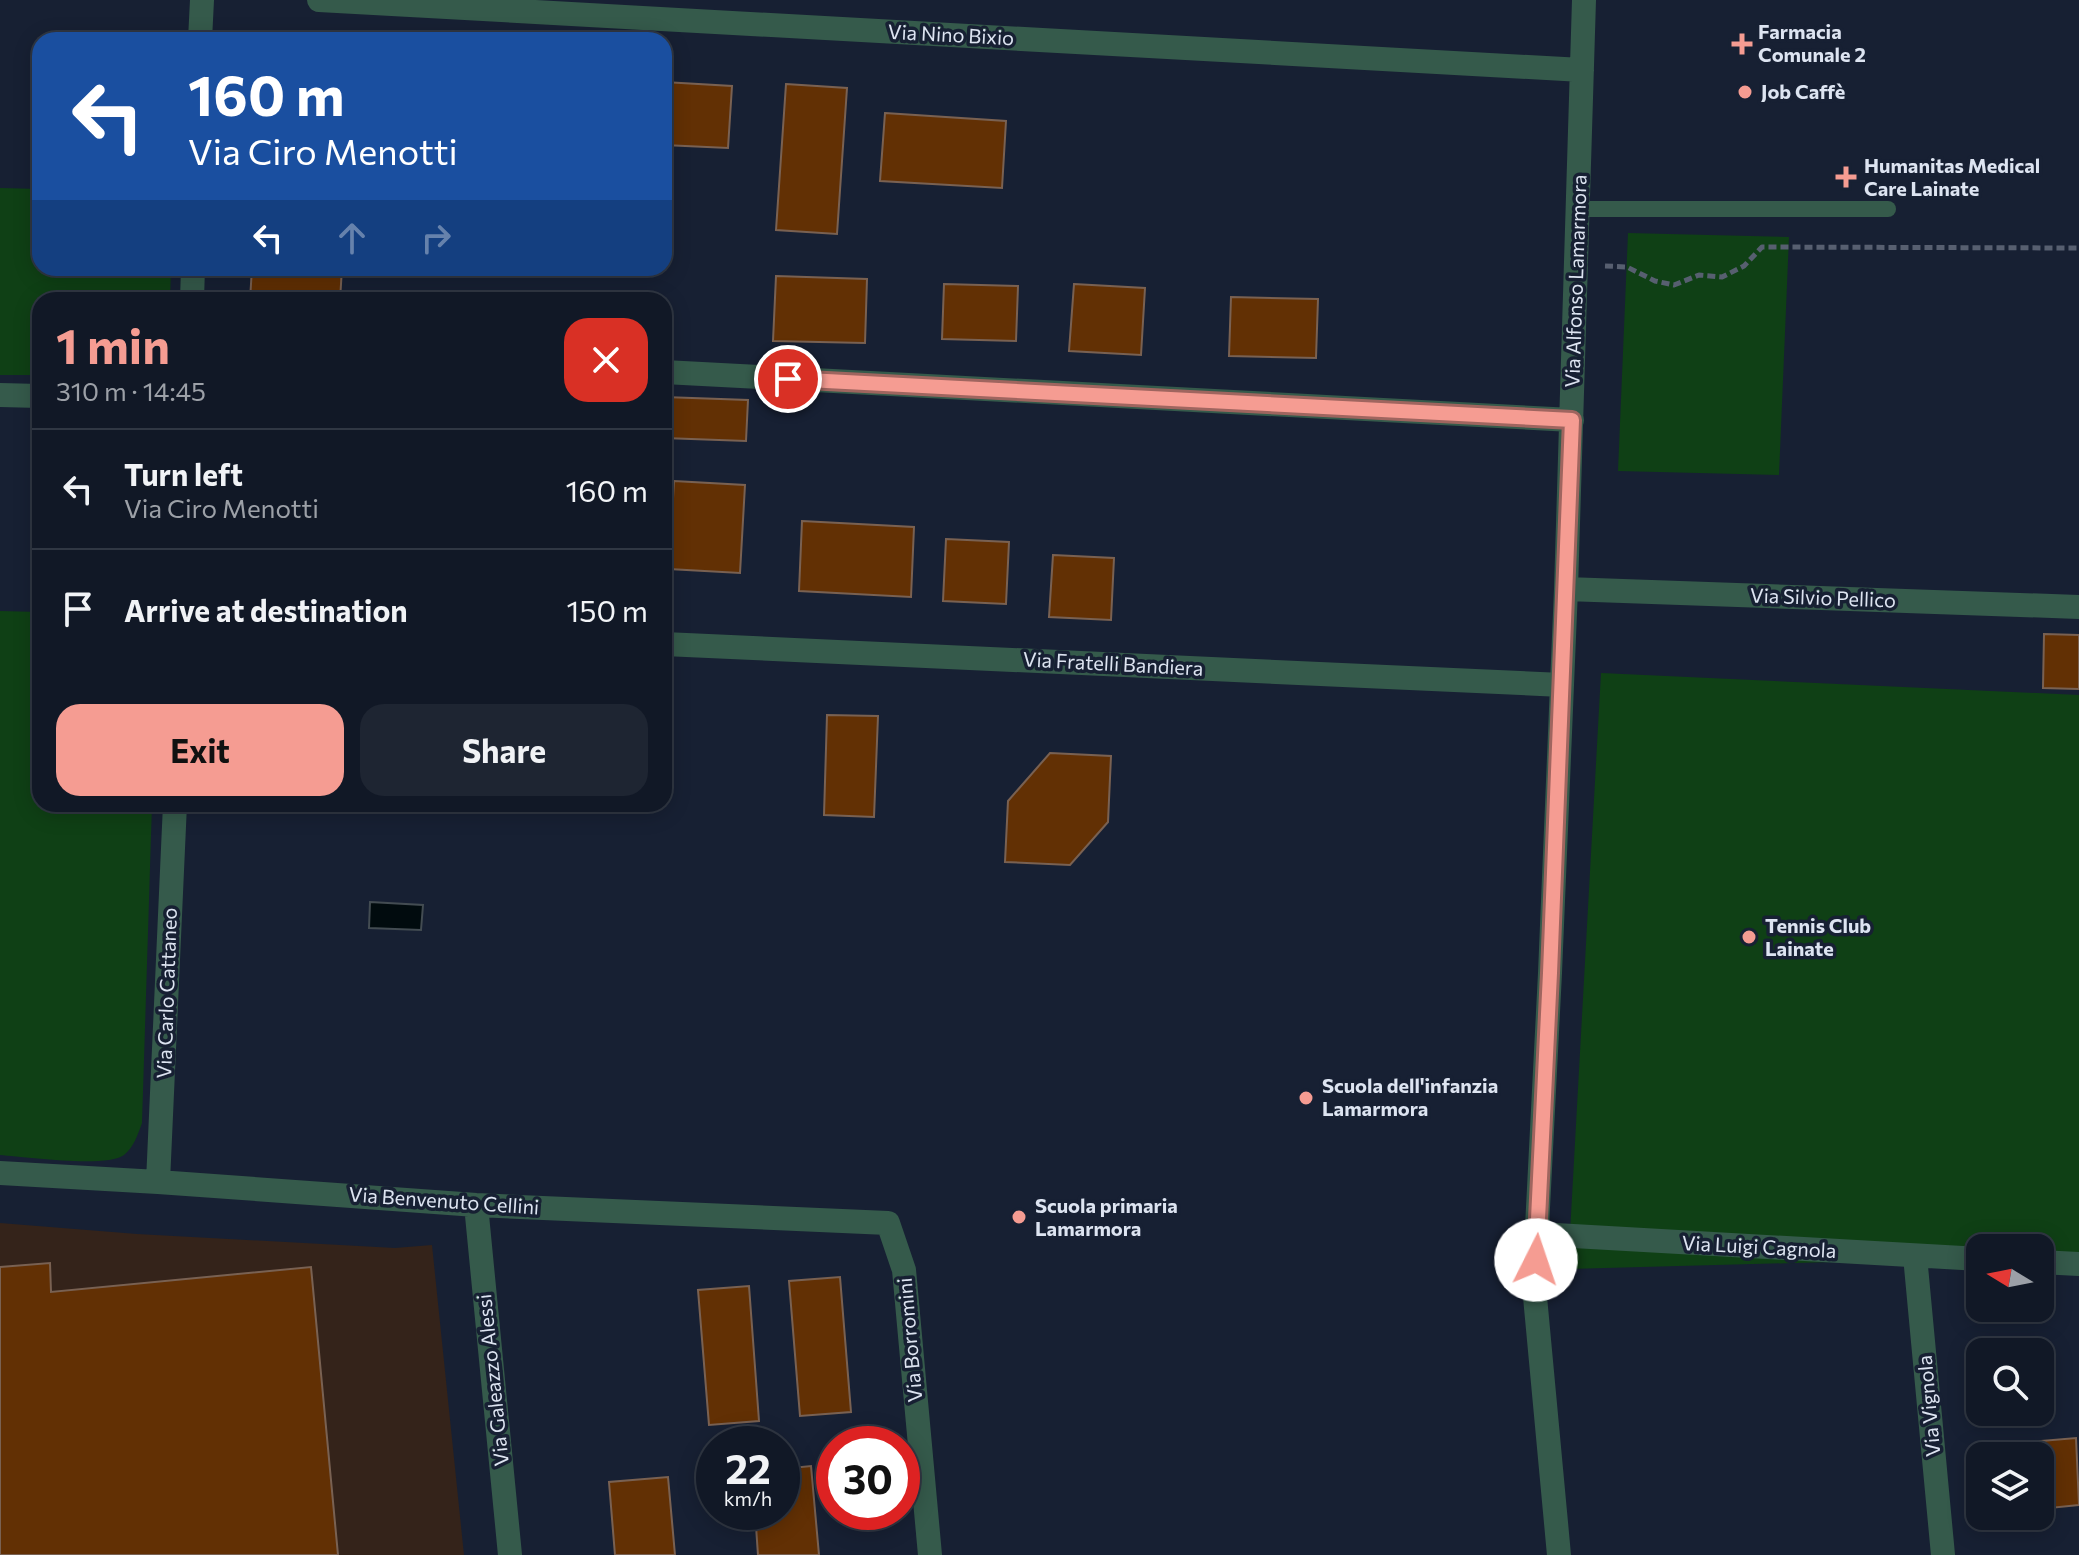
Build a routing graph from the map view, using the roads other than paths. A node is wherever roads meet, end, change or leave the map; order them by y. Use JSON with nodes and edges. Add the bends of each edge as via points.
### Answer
{"nodes":[{"id":1,"x":202,"y":0,"type":"edge"},
{"id":2,"x":319,"y":0,"type":"edge"},
{"id":3,"x":1584,"y":0,"type":"edge"},
{"id":4,"x":200,"y":32,"type":"edge"},
{"id":5,"x":1582,"y":70,"type":"junction"},
{"id":6,"x":1578,"y":209,"type":"junction"},
{"id":7,"x":1888,"y":209,"type":"dead end"},
{"id":8,"x":672,"y":372,"type":"edge"},
{"id":9,"x":0,"y":395,"type":"edge"},
{"id":10,"x":32,"y":396,"type":"edge"},
{"id":11,"x":1572,"y":420,"type":"junction"},
{"id":12,"x":1566,"y":589,"type":"junction"},
{"id":13,"x":2079,"y":607,"type":"edge"},
{"id":14,"x":672,"y":644,"type":"edge"},
{"id":15,"x":1562,"y":685,"type":"junction"},
{"id":16,"x":175,"y":812,"type":"edge"},
{"id":17,"x":0,"y":1173,"type":"edge"},
{"id":18,"x":158,"y":1182,"type":"junction"},
{"id":19,"x":476,"y":1205,"type":"junction"},
{"id":20,"x":888,"y":1223,"type":"joint"},
{"id":21,"x":1538,"y":1234,"type":"junction"},
{"id":22,"x":1915,"y":1256,"type":"junction"},
{"id":23,"x":1966,"y":1258,"type":"edge"},
{"id":24,"x":2054,"y":1263,"type":"edge"},
{"id":25,"x":2079,"y":1264,"type":"edge"},
{"id":26,"x":510,"y":1555,"type":"edge"},
{"id":27,"x":930,"y":1555,"type":"edge"},
{"id":28,"x":1559,"y":1555,"type":"edge"},
{"id":29,"x":1943,"y":1555,"type":"edge"}],
"edges":[{"from":1,"to":4,"type":"street"},
{"from":2,"to":5,"type":"street","name":"Via Nino Bixio"},
{"from":3,"to":5,"type":"street","name":"Via Alfonso Lamarmora"},
{"from":5,"to":6,"type":"street","name":"Via Alfonso Lamarmora"},
{"from":6,"to":7,"type":"lane"},
{"from":6,"to":11,"type":"street","name":"Via Alfonso Lamarmora"},
{"from":8,"to":11,"type":"street"},
{"from":9,"to":10,"type":"street"},
{"from":11,"to":12,"type":"street","name":"Via Alfonso Lamarmora"},
{"from":12,"to":13,"type":"street","name":"Via Silvio Pellico"},
{"from":12,"to":15,"type":"street","name":"Via Alfonso Lamarmora"},
{"from":14,"to":15,"type":"street","name":"Via Fratelli Bandiera"},
{"from":15,"to":21,"type":"street","name":"Via Alfonso Lamarmora"},
{"from":16,"to":18,"type":"street","name":"Via Carlo Cattaneo"},
{"from":17,"to":18,"type":"street","name":"Via Benvenuto Cellini"},
{"from":18,"to":19,"type":"street","name":"Via Benvenuto Cellini"},
{"from":19,"to":20,"type":"street","name":"Via Benvenuto Cellini"},
{"from":19,"to":26,"type":"street","name":"Via Galeazzo Alessi"},
{"from":20,"to":27,"type":"street","name":"Via Borromini","via":[[904,1270]]},
{"from":21,"to":22,"type":"street","name":"Via Luigi Cagnola"},
{"from":21,"to":28,"type":"street","name":"Via Alfonso Lamarmora","via":[[1534,1286]]},
{"from":22,"to":23,"type":"street","name":"Via Luigi Cagnola"},
{"from":22,"to":29,"type":"street","name":"Via Vignola"},
{"from":24,"to":25,"type":"street"}]}
